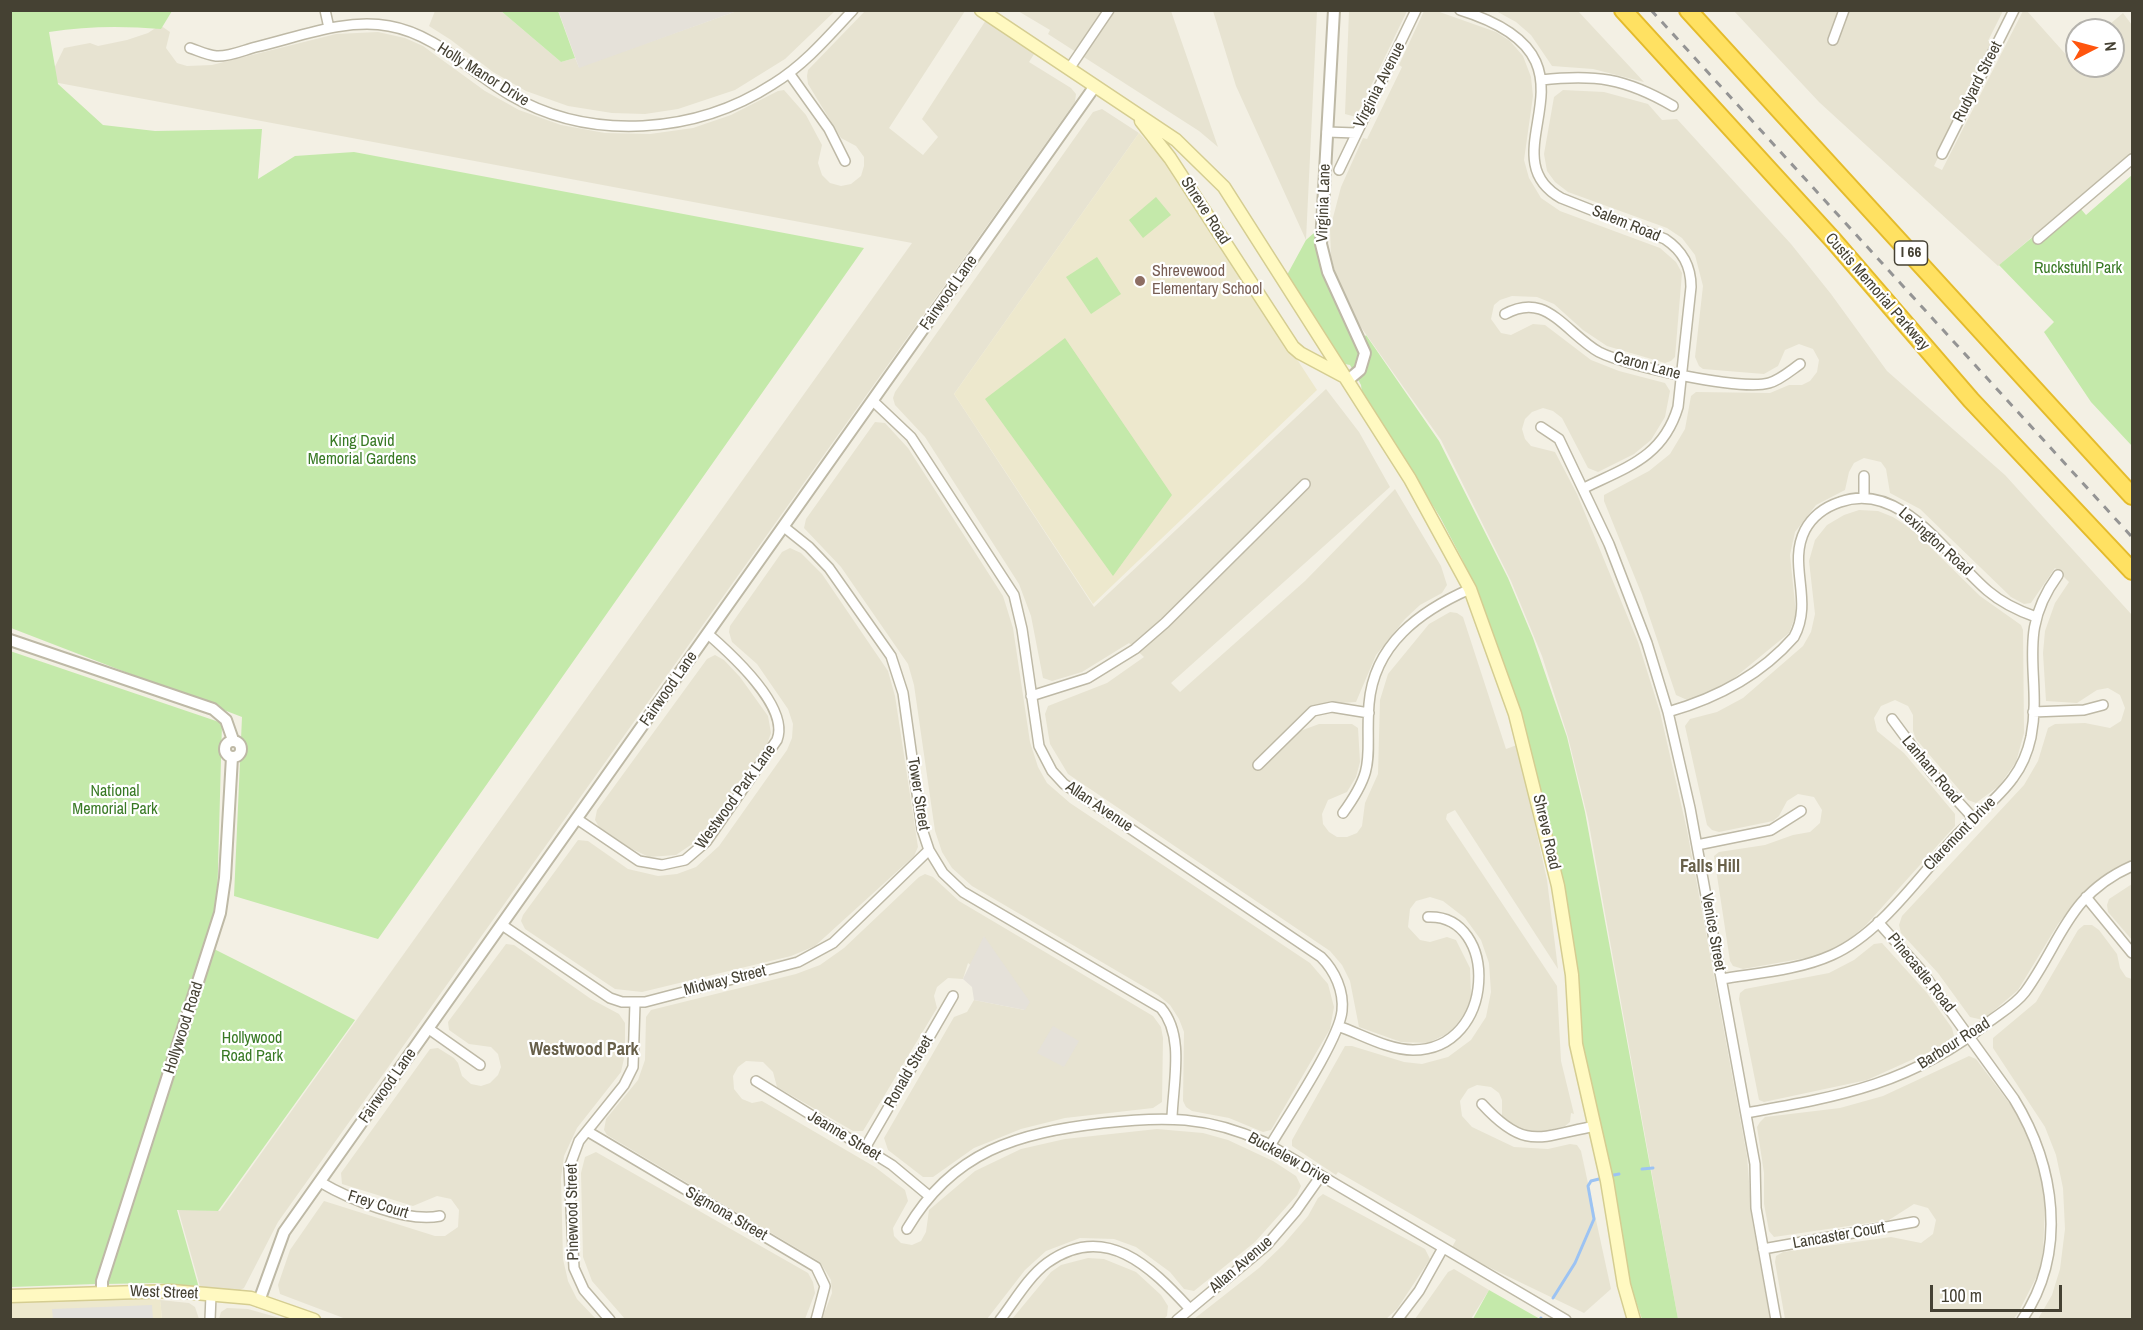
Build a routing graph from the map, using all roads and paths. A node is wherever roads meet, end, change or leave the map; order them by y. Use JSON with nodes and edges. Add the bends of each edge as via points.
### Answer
{"nodes":[{"id":1,"x":325,"y":10,"type":"edge"},
{"id":2,"x":853,"y":10,"type":"edge"},
{"id":3,"x":981,"y":10,"type":"edge"},
{"id":4,"x":1109,"y":10,"type":"edge"},
{"id":5,"x":1334,"y":10,"type":"edge"},
{"id":6,"x":1416,"y":10,"type":"edge"},
{"id":7,"x":1460,"y":10,"type":"edge"},
{"id":8,"x":1623,"y":10,"type":"edge"},
{"id":9,"x":1688,"y":10,"type":"edge"},
{"id":10,"x":1844,"y":10,"type":"edge"},
{"id":11,"x":2014,"y":10,"type":"edge"},
{"id":12,"x":329,"y":28,"type":"junction"},
{"id":13,"x":1833,"y":40,"type":"dead end"},
{"id":14,"x":190,"y":48,"type":"dead end"},
{"id":15,"x":1069,"y":69,"type":"junction"},
{"id":16,"x":789,"y":73,"type":"junction"},
{"id":17,"x":1541,"y":80,"type":"junction"},
{"id":18,"x":1095,"y":86,"type":"junction"},
{"id":19,"x":1673,"y":106,"type":"dead end"},
{"id":20,"x":1136,"y":114,"type":"junction"},
{"id":21,"x":1327,"y":132,"type":"junction"},
{"id":22,"x":1356,"y":133,"type":"junction"},
{"id":23,"x":1942,"y":154,"type":"dead end"},
{"id":24,"x":2133,"y":159,"type":"edge"},
{"id":25,"x":845,"y":161,"type":"dead end"},
{"id":26,"x":1340,"y":170,"type":"dead end"},
{"id":27,"x":2038,"y":239,"type":"dead end"},
{"id":28,"x":1505,"y":314,"type":"dead end"},
{"id":29,"x":1330,"y":349,"type":"junction"},
{"id":30,"x":1312,"y":360,"type":"junction"},
{"id":31,"x":1800,"y":364,"type":"dead end"},
{"id":32,"x":1682,"y":375,"type":"junction"},
{"id":33,"x":1348,"y":380,"type":"junction"},
{"id":34,"x":873,"y":401,"type":"junction"},
{"id":35,"x":1541,"y":427,"type":"dead end"},
{"id":36,"x":1864,"y":476,"type":"dead end"},
{"id":37,"x":1305,"y":484,"type":"dead end"},
{"id":38,"x":1584,"y":488,"type":"junction"},
{"id":39,"x":2133,"y":496,"type":"edge"},
{"id":40,"x":1864,"y":497,"type":"junction"},
{"id":41,"x":784,"y":527,"type":"junction"},
{"id":42,"x":2133,"y":571,"type":"edge"},
{"id":43,"x":2058,"y":575,"type":"dead end"},
{"id":44,"x":1470,"y":589,"type":"junction"},
{"id":45,"x":2036,"y":617,"type":"junction"},
{"id":46,"x":708,"y":634,"type":"junction"},
{"id":47,"x":10,"y":640,"type":"edge"},
{"id":48,"x":1031,"y":696,"type":"junction"},
{"id":49,"x":2103,"y":705,"type":"dead end"},
{"id":50,"x":1668,"y":712,"type":"junction"},
{"id":51,"x":2033,"y":712,"type":"junction"},
{"id":52,"x":1369,"y":713,"type":"junction"},
{"id":53,"x":1892,"y":719,"type":"dead end"},
{"id":54,"x":1258,"y":765,"type":"dead end"},
{"id":55,"x":1801,"y":810,"type":"dead end"},
{"id":56,"x":1343,"y":813,"type":"dead end"},
{"id":57,"x":577,"y":819,"type":"junction"},
{"id":58,"x":1974,"y":819,"type":"junction"},
{"id":59,"x":1697,"y":845,"type":"junction"},
{"id":60,"x":929,"y":850,"type":"junction"},
{"id":61,"x":2133,"y":866,"type":"edge"},
{"id":62,"x":2086,"y":897,"type":"junction"},
{"id":63,"x":1428,"y":917,"type":"dead end"},
{"id":64,"x":1878,"y":922,"type":"junction"},
{"id":65,"x":502,"y":925,"type":"junction"},
{"id":66,"x":2133,"y":953,"type":"edge"},
{"id":67,"x":1722,"y":979,"type":"junction"},
{"id":68,"x":953,"y":996,"type":"dead end"},
{"id":69,"x":634,"y":1003,"type":"junction"},
{"id":70,"x":1338,"y":1026,"type":"junction"},
{"id":71,"x":429,"y":1029,"type":"junction"},
{"id":72,"x":1970,"y":1037,"type":"junction"},
{"id":73,"x":480,"y":1065,"type":"dead end"},
{"id":74,"x":756,"y":1081,"type":"dead end"},
{"id":75,"x":1482,"y":1104,"type":"dead end"},
{"id":76,"x":1746,"y":1113,"type":"junction"},
{"id":77,"x":1172,"y":1118,"type":"junction"},
{"id":78,"x":1595,"y":1126,"type":"junction"},
{"id":79,"x":587,"y":1131,"type":"junction"},
{"id":80,"x":1270,"y":1146,"type":"junction"},
{"id":81,"x":865,"y":1148,"type":"junction"},
{"id":82,"x":1320,"y":1177,"type":"junction"},
{"id":83,"x":320,"y":1182,"type":"junction"},
{"id":84,"x":928,"y":1195,"type":"junction"},
{"id":85,"x":440,"y":1216,"type":"dead end"},
{"id":86,"x":1914,"y":1222,"type":"dead end"},
{"id":87,"x":907,"y":1229,"type":"dead end"},
{"id":88,"x":1443,"y":1248,"type":"junction"},
{"id":89,"x":1763,"y":1249,"type":"junction"},
{"id":90,"x":102,"y":1292,"type":"junction"},
{"id":91,"x":211,"y":1295,"type":"junction"},
{"id":92,"x":10,"y":1296,"type":"edge"},
{"id":93,"x":259,"y":1301,"type":"junction"},
{"id":94,"x":1189,"y":1308,"type":"junction"},
{"id":95,"x":210,"y":1320,"type":"edge"},
{"id":96,"x":314,"y":1320,"type":"edge"},
{"id":97,"x":610,"y":1320,"type":"edge"},
{"id":98,"x":816,"y":1320,"type":"edge"},
{"id":99,"x":1000,"y":1320,"type":"edge"},
{"id":100,"x":1177,"y":1320,"type":"edge"},
{"id":101,"x":1397,"y":1320,"type":"edge"},
{"id":102,"x":1566,"y":1320,"type":"edge"},
{"id":103,"x":1634,"y":1320,"type":"edge"},
{"id":104,"x":1776,"y":1320,"type":"edge"},
{"id":105,"x":2022,"y":1320,"type":"edge"}],
"edges":[{"from":1,"to":12,"type":"street"},
{"from":2,"to":16,"type":"street","name":"Holly Manor Drive"},
{"from":3,"to":15,"type":"main road","name":"Shreve Road"},
{"from":4,"to":15,"type":"street"},
{"from":5,"to":21,"type":"street","name":"Virginia Lane"},
{"from":6,"to":22,"type":"street","name":"Virginia Avenue"},
{"from":7,"to":17,"type":"street","name":"Salem Road","via":[[1515,34],[1532,55]]},
{"from":8,"to":42,"type":"highway","name":"Custis Memorial Parkway","via":[[1833,240],[1971,400]]},
{"from":9,"to":39,"type":"highway","number":"I 66"},
{"from":10,"to":13,"type":"street"},
{"from":11,"to":23,"type":"street","name":"Rudyard Street"},
{"from":12,"to":14,"type":"street","name":"Holly Manor Drive","via":[[223,56]]},
{"from":12,"to":16,"type":"street","name":"Holly Manor Drive","via":[[374,24],[405,30],[436,45],[527,104],[572,120],[608,125],[663,124],[710,114],[754,96]]},
{"from":15,"to":18,"type":"main road","name":"Shreve Road"},
{"from":16,"to":25,"type":"street","via":[[829,129]]},
{"from":17,"to":19,"type":"street","via":[[1606,78],[1651,93]]},
{"from":17,"to":32,"type":"street","name":"Salem Road","via":[[1541,111],[1532,156],[1540,181],[1561,198],[1665,239],[1686,260],[1691,287]]},
{"from":18,"to":20,"type":"main road","name":"Shreve Road"},
{"from":18,"to":34,"type":"street","name":"Fairwood Lane"},
{"from":20,"to":29,"type":"main road","name":"Shreve Road","via":[[1184,146],[1224,187]]},
{"from":20,"to":30,"type":"main road","name":"Shreve Road","via":[[1170,158],[1293,347]]},
{"from":21,"to":22,"type":"street","name":"Virginia Avenue"},
{"from":21,"to":33,"type":"street","name":"Virginia Lane","via":[[1322,252],[1365,353],[1360,370]]},
{"from":22,"to":26,"type":"street"},
{"from":24,"to":27,"type":"street"},
{"from":28,"to":32,"type":"street","name":"Caron Lane","via":[[1523,307],[1541,309],[1600,353]]},
{"from":29,"to":30,"type":"main road","via":[[1325,358]]},
{"from":29,"to":33,"type":"main road","name":"Shreve Road"},
{"from":30,"to":33,"type":"main road","name":"Shreve Road"},
{"from":31,"to":32,"type":"street","name":"Caron Lane","via":[[1762,385]]},
{"from":32,"to":38,"type":"street","name":"Salem Road","via":[[1674,421],[1661,442],[1639,462]]},
{"from":33,"to":44,"type":"main road","name":"Shreve Road","via":[[1410,479]]},
{"from":34,"to":41,"type":"street","name":"Fairwood Lane"},
{"from":34,"to":48,"type":"street","name":"Allan Avenue","via":[[911,437],[1010,587],[1018,607]]},
{"from":35,"to":38,"type":"street","name":"Venice Street","via":[[1559,439]]},
{"from":36,"to":40,"type":"street"},
{"from":37,"to":48,"type":"street","via":[[1135,649],[1088,678]]},
{"from":38,"to":50,"type":"street","name":"Venice Street","via":[[1630,595]]},
{"from":40,"to":45,"type":"street","name":"Lexington Road","via":[[1886,501],[1908,514],[1989,591]]},
{"from":40,"to":50,"type":"street","via":[[1826,508],[1805,531],[1799,551],[1803,617],[1787,645],[1734,687],[1701,703]]},
{"from":41,"to":46,"type":"street","name":"Fairwood Lane"},
{"from":41,"to":60,"type":"street","name":"Tower Street","via":[[829,568],[894,663],[903,693],[922,829]]},
{"from":43,"to":45,"type":"street","name":"Claremont Drive"},
{"from":44,"to":52,"type":"street","via":[[1423,612],[1401,634],[1375,675]]},
{"from":44,"to":78,"type":"main road","name":"Shreve Road","via":[[1497,659],[1531,770],[1566,926],[1576,1044]]},
{"from":45,"to":51,"type":"street","name":"Claremont Drive","via":[[2031,647]]},
{"from":46,"to":57,"type":"street","name":"Fairwood Lane"},
{"from":46,"to":57,"type":"street","name":"Westwood Park Lane","via":[[742,665],[776,712],[780,729],[777,740],[706,842],[685,860],[651,864],[630,857]]},
{"from":47,"to":90,"type":"street","name":"Hollywood Road","via":[[213,710],[226,720],[241,750],[232,757],[223,900],[102,1281]]},
{"from":48,"to":70,"type":"street","name":"Allan Avenue","via":[[1041,752],[1060,781],[1321,957],[1333,972],[1341,996]]},
{"from":49,"to":51,"type":"street","via":[[2084,710]]},
{"from":50,"to":59,"type":"street","name":"Venice Street"},
{"from":51,"to":58,"type":"street","name":"Claremont Drive","via":[[2022,763],[2006,788]]},
{"from":52,"to":54,"type":"street","via":[[1332,707],[1313,711]]},
{"from":52,"to":56,"type":"street","via":[[1367,771]]},
{"from":53,"to":58,"type":"street","name":"Lanham Road","via":[[1932,773]]},
{"from":55,"to":59,"type":"street","via":[[1771,830]]},
{"from":57,"to":65,"type":"street","name":"Fairwood Lane"},
{"from":58,"to":64,"type":"street","name":"Claremont Drive"},
{"from":59,"to":67,"type":"street","name":"Venice Street"},
{"from":60,"to":69,"type":"street","name":"Midway Street","via":[[819,952],[779,967]]},
{"from":60,"to":77,"type":"street","name":"Tower Street","via":[[943,873],[963,892],[1161,1008],[1171,1022],[1175,1045]]},
{"from":61,"to":62,"type":"street","name":"Barbour Road"},
{"from":62,"to":66,"type":"street"},
{"from":62,"to":72,"type":"street","name":"Barbour Road","via":[[2063,925],[2025,991]]},
{"from":63,"to":70,"type":"street","via":[[1457,926],[1476,957],[1479,990],[1465,1026],[1435,1047],[1411,1050]]},
{"from":64,"to":67,"type":"street","name":"Claremont Drive","via":[[1849,946],[1816,961]]},
{"from":64,"to":72,"type":"street","name":"Pinecastle Road","via":[[1920,969]]},
{"from":65,"to":69,"type":"street","name":"Midway Street","via":[[610,999]]},
{"from":65,"to":71,"type":"street","name":"Fairwood Lane"},
{"from":67,"to":76,"type":"street","name":"Venice Street"},
{"from":68,"to":81,"type":"street","name":"Ronald Street"},
{"from":69,"to":79,"type":"street","name":"Pinewood Street","via":[[633,1068]]},
{"from":70,"to":80,"type":"street","name":"Allan Avenue"},
{"from":71,"to":73,"type":"street"},
{"from":71,"to":83,"type":"street","name":"Fairwood Lane"},
{"from":72,"to":76,"type":"street","name":"Barbour Road","via":[[1909,1072],[1864,1090]]},
{"from":72,"to":105,"type":"street","name":"Pinecastle Road","via":[[2025,1117],[2047,1176],[2051,1211],[2047,1265],[2039,1291]]},
{"from":74,"to":81,"type":"street","name":"Jeanne Street"},
{"from":75,"to":78,"type":"street","via":[[1502,1126],[1519,1136],[1543,1137]]},
{"from":76,"to":89,"type":"street","name":"Venice Street"},
{"from":77,"to":80,"type":"street","name":"Buckelew Drive","via":[[1232,1129]]},
{"from":77,"to":84,"type":"street","name":"Buckelew Drive","via":[[1073,1127],[1016,1139],[973,1160]]},
{"from":78,"to":103,"type":"main road","name":"Shreve Road"},
{"from":79,"to":97,"type":"street","name":"Pinewood Street","via":[[569,1168],[571,1253],[584,1290]]},
{"from":79,"to":98,"type":"street","name":"Sigmona Street","via":[[816,1266],[825,1286]]},
{"from":80,"to":82,"type":"street","name":"Buckelew Drive"},
{"from":81,"to":84,"type":"street","name":"Jeanne Street"},
{"from":82,"to":88,"type":"street","name":"Buckelew Drive"},
{"from":82,"to":94,"type":"street","name":"Allan Avenue","via":[[1266,1246]]},
{"from":83,"to":85,"type":"street","name":"Frey Court","via":[[338,1193],[410,1216]]},
{"from":83,"to":93,"type":"street","name":"Fairwood Lane","via":[[284,1232]]},
{"from":84,"to":87,"type":"street","name":"Buckelew Drive"},
{"from":86,"to":89,"type":"street","name":"Lancaster Court"},
{"from":88,"to":101,"type":"street"},
{"from":88,"to":102,"type":"street","name":"Buckelew Drive"},
{"from":89,"to":104,"type":"street","name":"Venice Street"},
{"from":90,"to":91,"type":"main road","name":"West Street"},
{"from":90,"to":92,"type":"main road","name":"West Street"},
{"from":91,"to":93,"type":"main road","name":"West Street"},
{"from":91,"to":95,"type":"street"},
{"from":93,"to":96,"type":"main road","name":"West Street"},
{"from":94,"to":99,"type":"street","via":[[1143,1262],[1107,1248],[1082,1248],[1046,1263]]},
{"from":94,"to":100,"type":"street","name":"Allan Avenue"}]}
